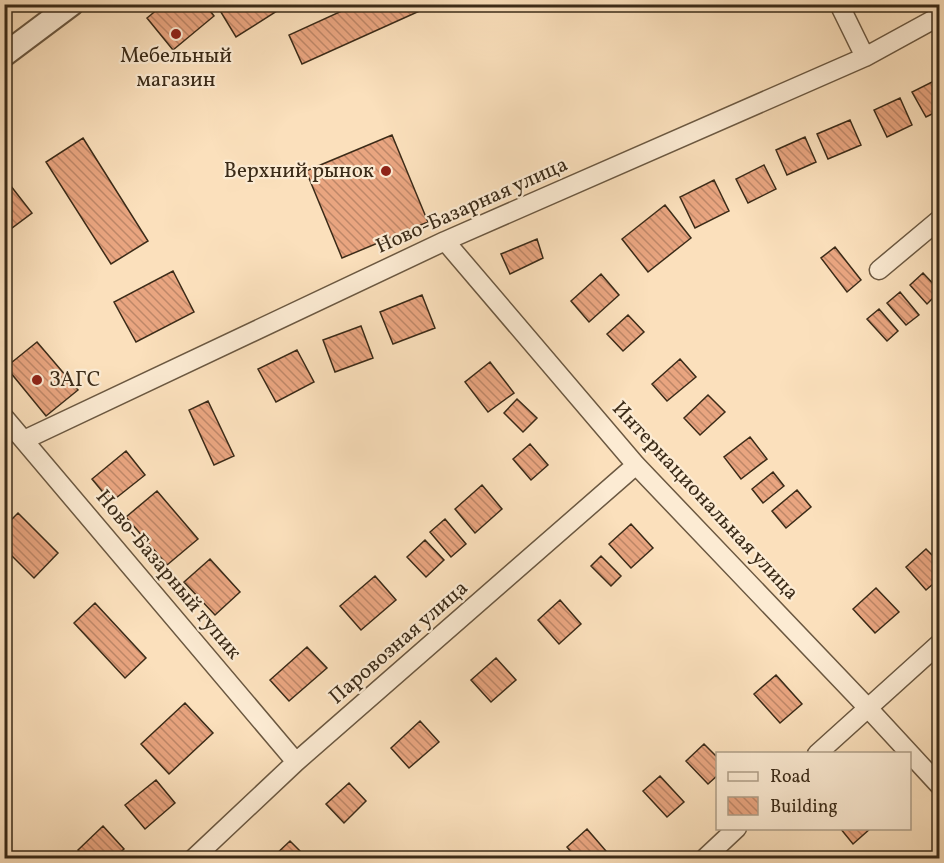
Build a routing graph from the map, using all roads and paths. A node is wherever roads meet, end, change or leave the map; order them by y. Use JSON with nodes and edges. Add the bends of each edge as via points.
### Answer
{"nodes":[{"id":1,"x":72,"y":4,"type":"edge"},
{"id":2,"x":839,"y":4,"type":"edge"},
{"id":3,"x":939,"y":16,"type":"edge"},
{"id":4,"x":4,"y":55,"type":"edge"},
{"id":5,"x":865,"y":57,"type":"junction"},
{"id":6,"x":939,"y":219,"type":"edge"},
{"id":7,"x":445,"y":241,"type":"junction"},
{"id":8,"x":879,"y":270,"type":"dead end"},
{"id":9,"x":4,"y":417,"type":"edge"},
{"id":10,"x":24,"y":440,"type":"junction"},
{"id":11,"x":636,"y":465,"type":"junction"},
{"id":12,"x":939,"y":643,"type":"edge"},
{"id":13,"x":867,"y":707,"type":"junction"},
{"id":14,"x":818,"y":752,"type":"edge"},
{"id":15,"x":908,"y":752,"type":"edge"},
{"id":16,"x":911,"y":755,"type":"edge"},
{"id":17,"x":296,"y":762,"type":"junction"},
{"id":18,"x":939,"y":786,"type":"edge"},
{"id":19,"x":735,"y":830,"type":"edge"},
{"id":20,"x":194,"y":858,"type":"edge"},
{"id":21,"x":705,"y":858,"type":"edge"}],
"edges":[{"from":1,"to":4,"type":"street"},
{"from":2,"to":5,"type":"street"},
{"from":3,"to":5,"type":"street","name":"Ново-Базарная улица"},
{"from":5,"to":7,"type":"street","name":"Ново-Базарная улица"},
{"from":6,"to":8,"type":"street"},
{"from":7,"to":10,"type":"street","name":"Ново-Базарная улица"},
{"from":7,"to":11,"type":"street","name":"Интернациональная улица"},
{"from":9,"to":10,"type":"street","name":"Ново-Базарный тупик"},
{"from":10,"to":17,"type":"street","name":"Ново-Базарный тупик"},
{"from":11,"to":13,"type":"street","name":"Интернациональная улица"},
{"from":11,"to":17,"type":"street","name":"Паровозная улица"},
{"from":12,"to":13,"type":"street"},
{"from":13,"to":14,"type":"street"},
{"from":13,"to":15,"type":"street","name":"Интернациональная улица"},
{"from":16,"to":18,"type":"street","name":"Интернациональная улица"},
{"from":17,"to":20,"type":"street","name":"Паровозная улица"},
{"from":19,"to":21,"type":"street"}]}
